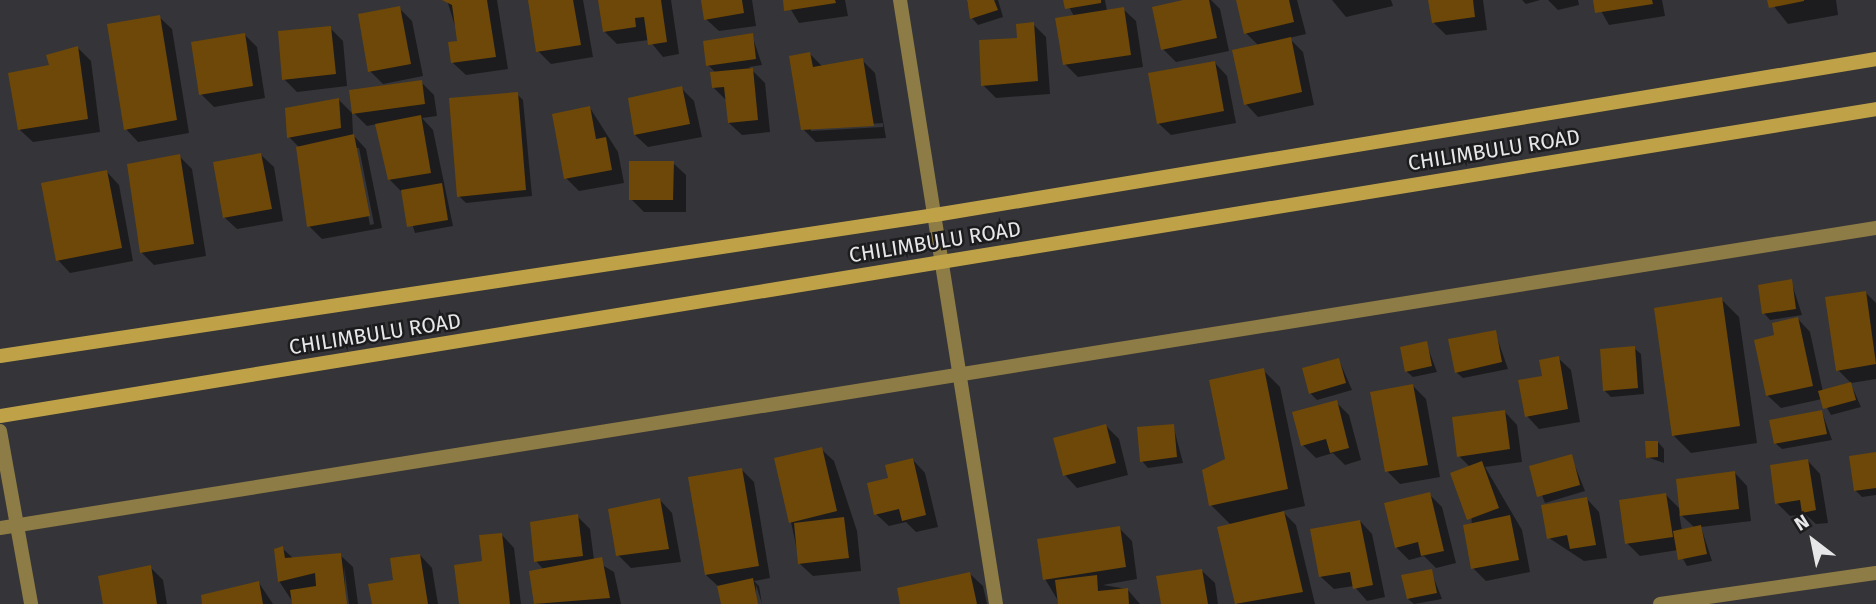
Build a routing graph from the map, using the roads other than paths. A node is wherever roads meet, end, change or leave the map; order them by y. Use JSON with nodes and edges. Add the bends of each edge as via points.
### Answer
{"nodes":[{"id":1,"x":900,"y":0,"type":"edge"},
{"id":2,"x":1876,"y":59,"type":"edge"},
{"id":3,"x":1876,"y":109,"type":"edge"},
{"id":4,"x":935,"y":215,"type":"junction"},
{"id":5,"x":1876,"y":228,"type":"edge"},
{"id":6,"x":944,"y":262,"type":"junction"},
{"id":7,"x":0,"y":356,"type":"edge"},
{"id":8,"x":962,"y":374,"type":"junction"},
{"id":9,"x":0,"y":416,"type":"edge"},
{"id":10,"x":0,"y":431,"type":"edge"},
{"id":11,"x":17,"y":526,"type":"junction"},
{"id":12,"x":0,"y":528,"type":"edge"},
{"id":13,"x":1876,"y":573,"type":"edge"},
{"id":14,"x":30,"y":604,"type":"edge"},
{"id":15,"x":996,"y":604,"type":"edge"},
{"id":16,"x":1660,"y":604,"type":"edge"}],
"edges":[{"from":1,"to":4,"type":"street"},
{"from":2,"to":4,"type":"main road","name":"CHILIMBULU ROAD"},
{"from":3,"to":6,"type":"main road","name":"CHILIMBULU ROAD"},
{"from":4,"to":6,"type":"street"},
{"from":4,"to":7,"type":"main road","name":"CHILIMBULU ROAD"},
{"from":5,"to":8,"type":"street"},
{"from":6,"to":8,"type":"street"},
{"from":6,"to":9,"type":"main road","name":"CHILIMBULU ROAD"},
{"from":8,"to":11,"type":"street"},
{"from":8,"to":15,"type":"street"},
{"from":10,"to":11,"type":"street"},
{"from":11,"to":12,"type":"street"},
{"from":11,"to":14,"type":"street"},
{"from":13,"to":16,"type":"street"}]}
